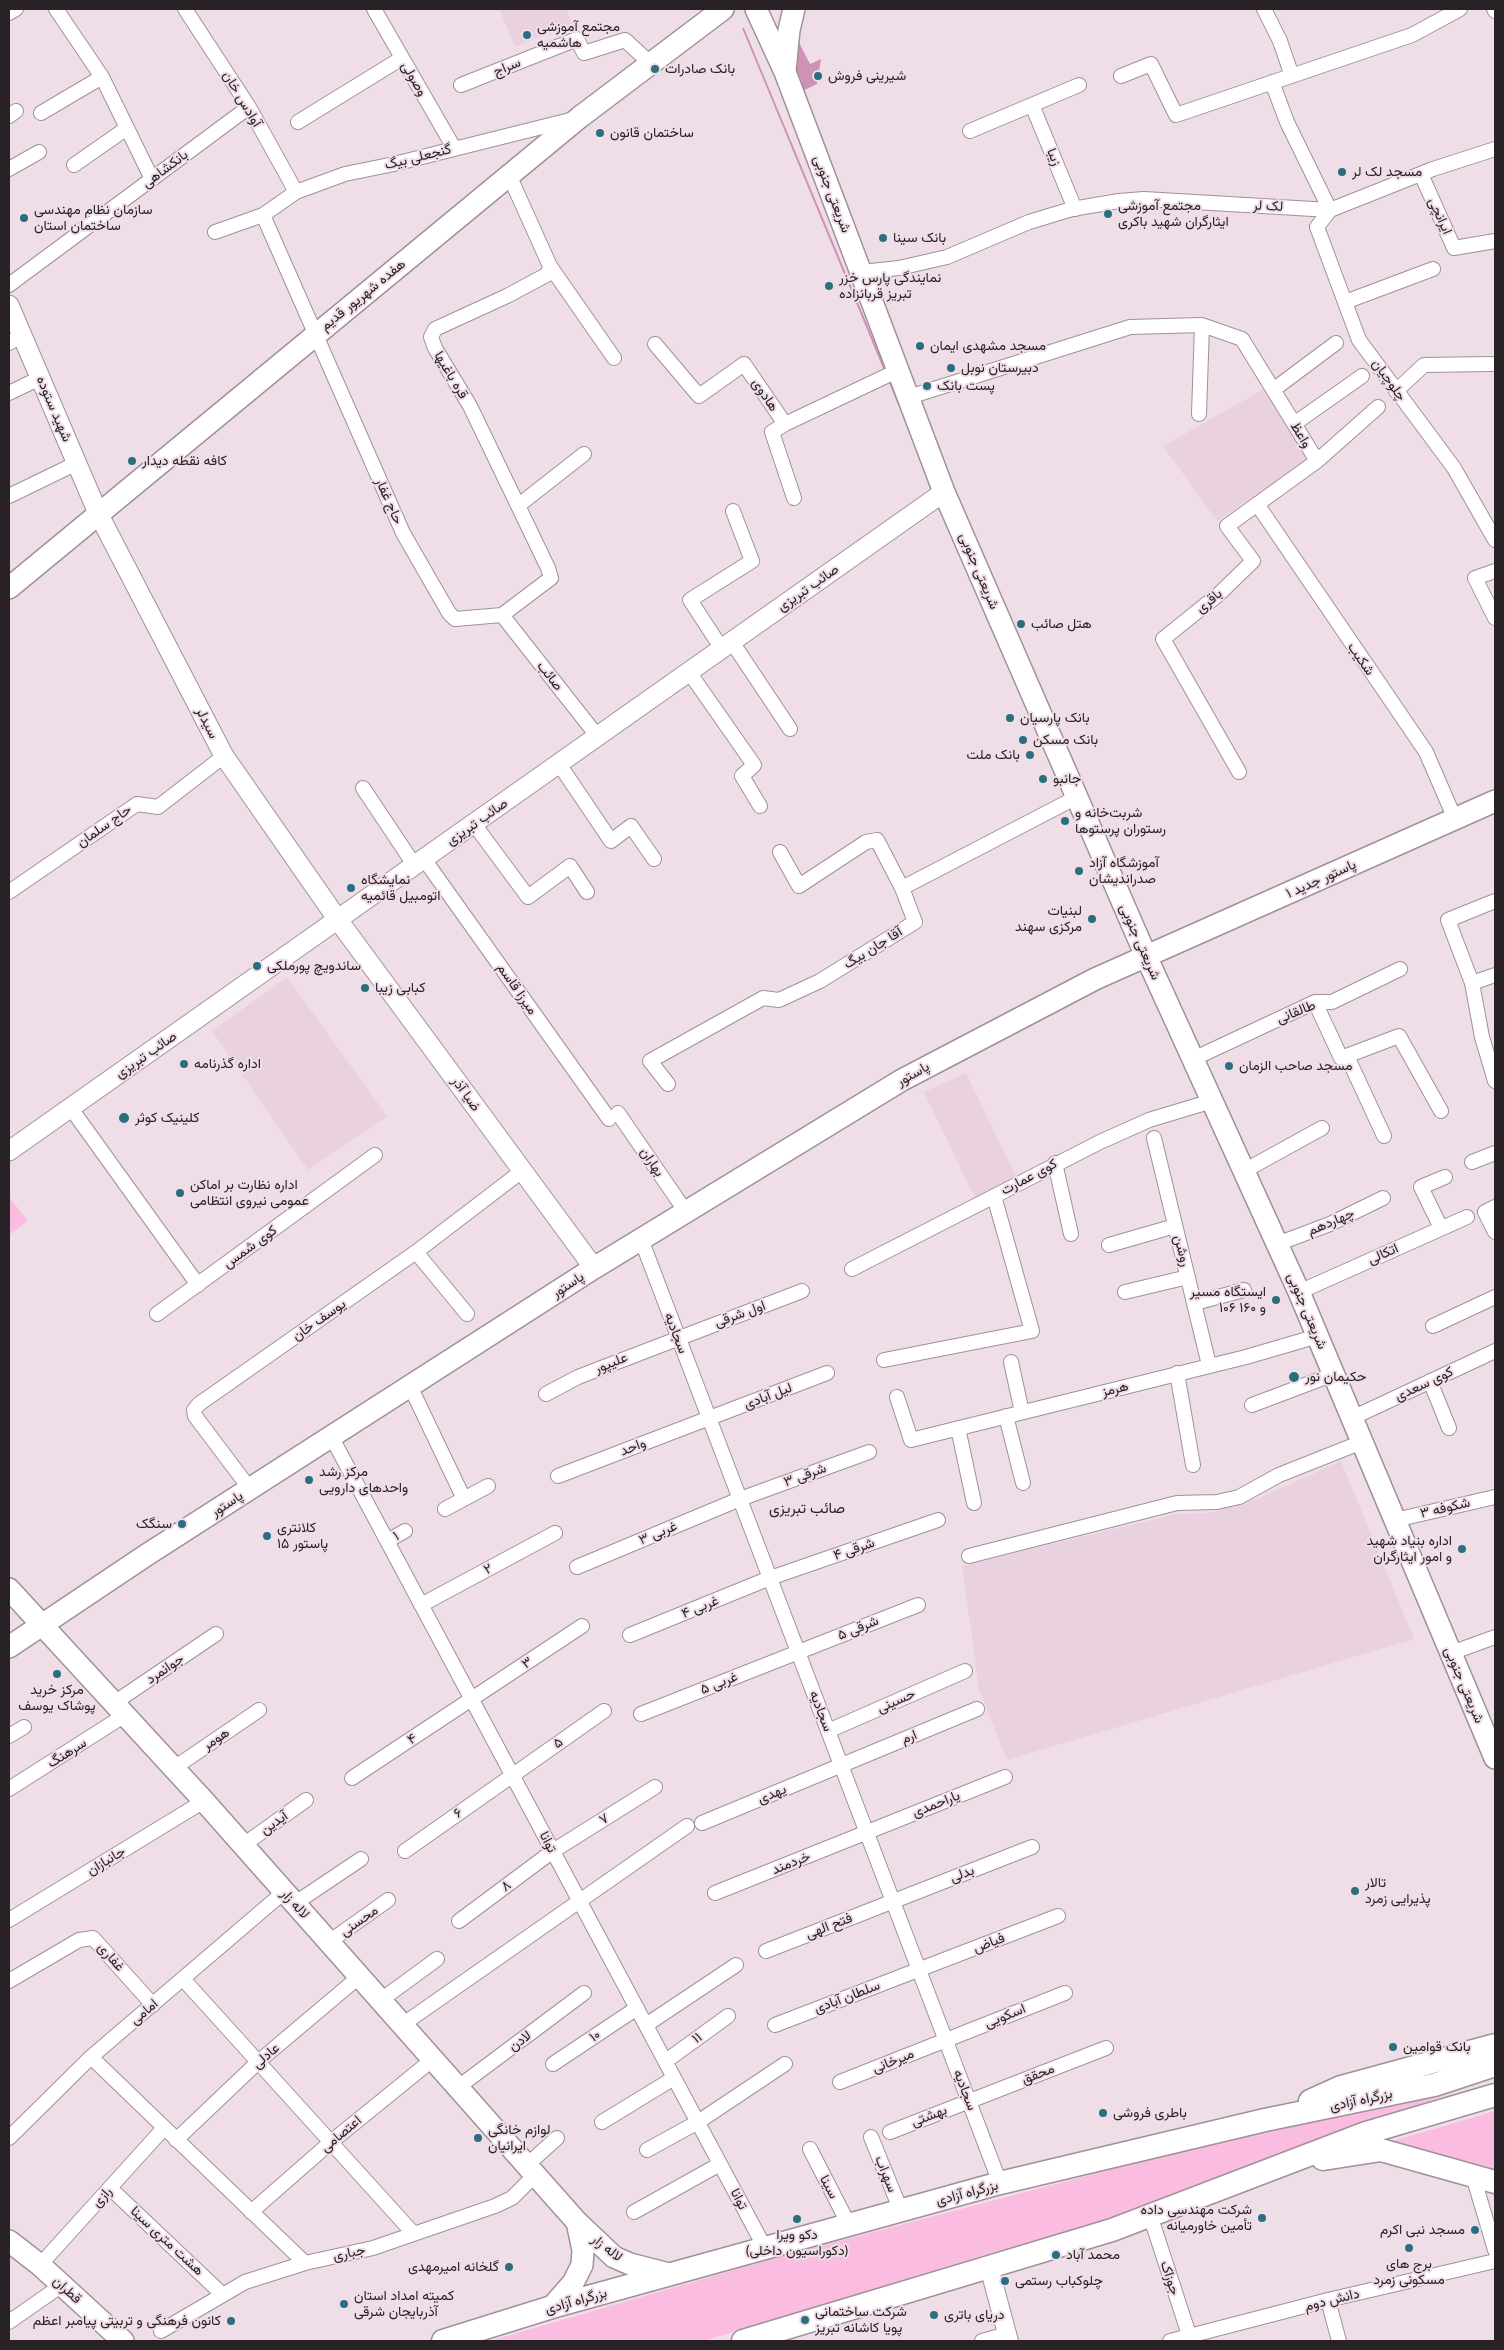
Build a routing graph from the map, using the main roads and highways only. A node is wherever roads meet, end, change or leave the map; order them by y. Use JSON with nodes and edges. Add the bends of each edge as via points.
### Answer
{"nodes":[{"id":1,"x":723,"y":9,"type":"edge"},
{"id":2,"x":756,"y":9,"type":"edge"},
{"id":3,"x":794,"y":9,"type":"edge"},
{"id":4,"x":785,"y":72,"type":"junction"},
{"id":5,"x":9,"y":305,"type":"edge"},
{"id":6,"x":15,"y":339,"type":"edge"},
{"id":7,"x":944,"y":492,"type":"junction"},
{"id":8,"x":98,"y":513,"type":"junction"},
{"id":9,"x":9,"y":588,"type":"edge"},
{"id":10,"x":1495,"y":801,"type":"edge"},
{"id":11,"x":338,"y":920,"type":"junction"},
{"id":12,"x":1146,"y":956,"type":"junction"},
{"id":13,"x":9,"y":1150,"type":"edge"},
{"id":14,"x":594,"y":1268,"type":"junction"},
{"id":15,"x":9,"y":1589,"type":"edge"},
{"id":16,"x":43,"y":1625,"type":"junction"},
{"id":17,"x":9,"y":1647,"type":"edge"},
{"id":18,"x":1494,"y":1752,"type":"edge"},
{"id":19,"x":1495,"y":2045,"type":"edge"},
{"id":20,"x":1495,"y":2065,"type":"edge"},
{"id":21,"x":1495,"y":2095,"type":"edge"},
{"id":22,"x":1265,"y":2120,"type":"junction"},
{"id":23,"x":1282,"y":2165,"type":"junction"},
{"id":24,"x":1495,"y":2182,"type":"edge"},
{"id":25,"x":577,"y":2222,"type":"junction"},
{"id":26,"x":9,"y":2241,"type":"edge"},
{"id":27,"x":669,"y":2274,"type":"junction"},
{"id":28,"x":552,"y":2307,"type":"junction"},
{"id":29,"x":123,"y":2341,"type":"edge"},
{"id":30,"x":443,"y":2341,"type":"edge"},
{"id":31,"x":743,"y":2341,"type":"edge"}],
"edges":[{"from":1,"to":8,"type":"main road","name":"هفده شهریور قدیم","via":[[580,117]]},
{"from":2,"to":4,"type":"main road","name":"شریعتی جنوبی"},
{"from":3,"to":4,"type":"main road"},
{"from":4,"to":7,"type":"main road","name":"شریعتی جنوبی"},
{"from":5,"to":6,"type":"main road","name":"شهید ستوده"},
{"from":6,"to":8,"type":"main road","name":"شهید ستوده","via":[[40,378]]},
{"from":7,"to":11,"type":"main road","name":"صائب تبریزی"},
{"from":7,"to":12,"type":"main road","name":"شریعتی جنوبی"},
{"from":8,"to":9,"type":"main road","name":"هفده شهریور قدیم"},
{"from":8,"to":11,"type":"main road","name":"سیدلر","via":[[224,756]]},
{"from":10,"to":12,"type":"main road","name":"پاستور جدید ۱"},
{"from":11,"to":13,"type":"main road","name":"صائب تبریزی"},
{"from":11,"to":14,"type":"main road","name":"ضیا آذر"},
{"from":12,"to":14,"type":"main road","name":"پاستور","via":[[1017,1018],[902,1080]]},
{"from":12,"to":18,"type":"main road","name":"شریعتی جنوبی","via":[[1299,1292]]},
{"from":14,"to":16,"type":"main road","name":"پاستور"},
{"from":15,"to":16,"type":"main road","name":"لاله زار"},
{"from":16,"to":17,"type":"main road","name":"پاستور"},
{"from":16,"to":25,"type":"main road","name":"لاله زار","via":[[204,1801]]},
{"from":19,"to":22,"type":"highway","via":[[1341,2087]]},
{"from":20,"to":22,"type":"highway","name":"بزرگراه آزادی","via":[[1434,2085]]},
{"from":21,"to":23,"type":"highway","via":[[1366,2133]]},
{"from":22,"to":27,"type":"highway","name":"بزرگراه آزادی","via":[[1000,2184]]},
{"from":23,"to":24,"type":"highway","via":[[1381,2150]]},
{"from":23,"to":31,"type":"highway","via":[[1112,2230]]},
{"from":25,"to":27,"type":"main road","name":"لاله زار","via":[[614,2257]]},
{"from":25,"to":28,"type":"main road","name":"لاله زار","via":[[583,2250],[582,2265],[573,2282]]},
{"from":26,"to":29,"type":"main road","name":"قطران"},
{"from":27,"to":28,"type":"highway","name":"بزرگراه آزادی"},
{"from":28,"to":30,"type":"highway","name":"بزرگراه آزادی"}]}
